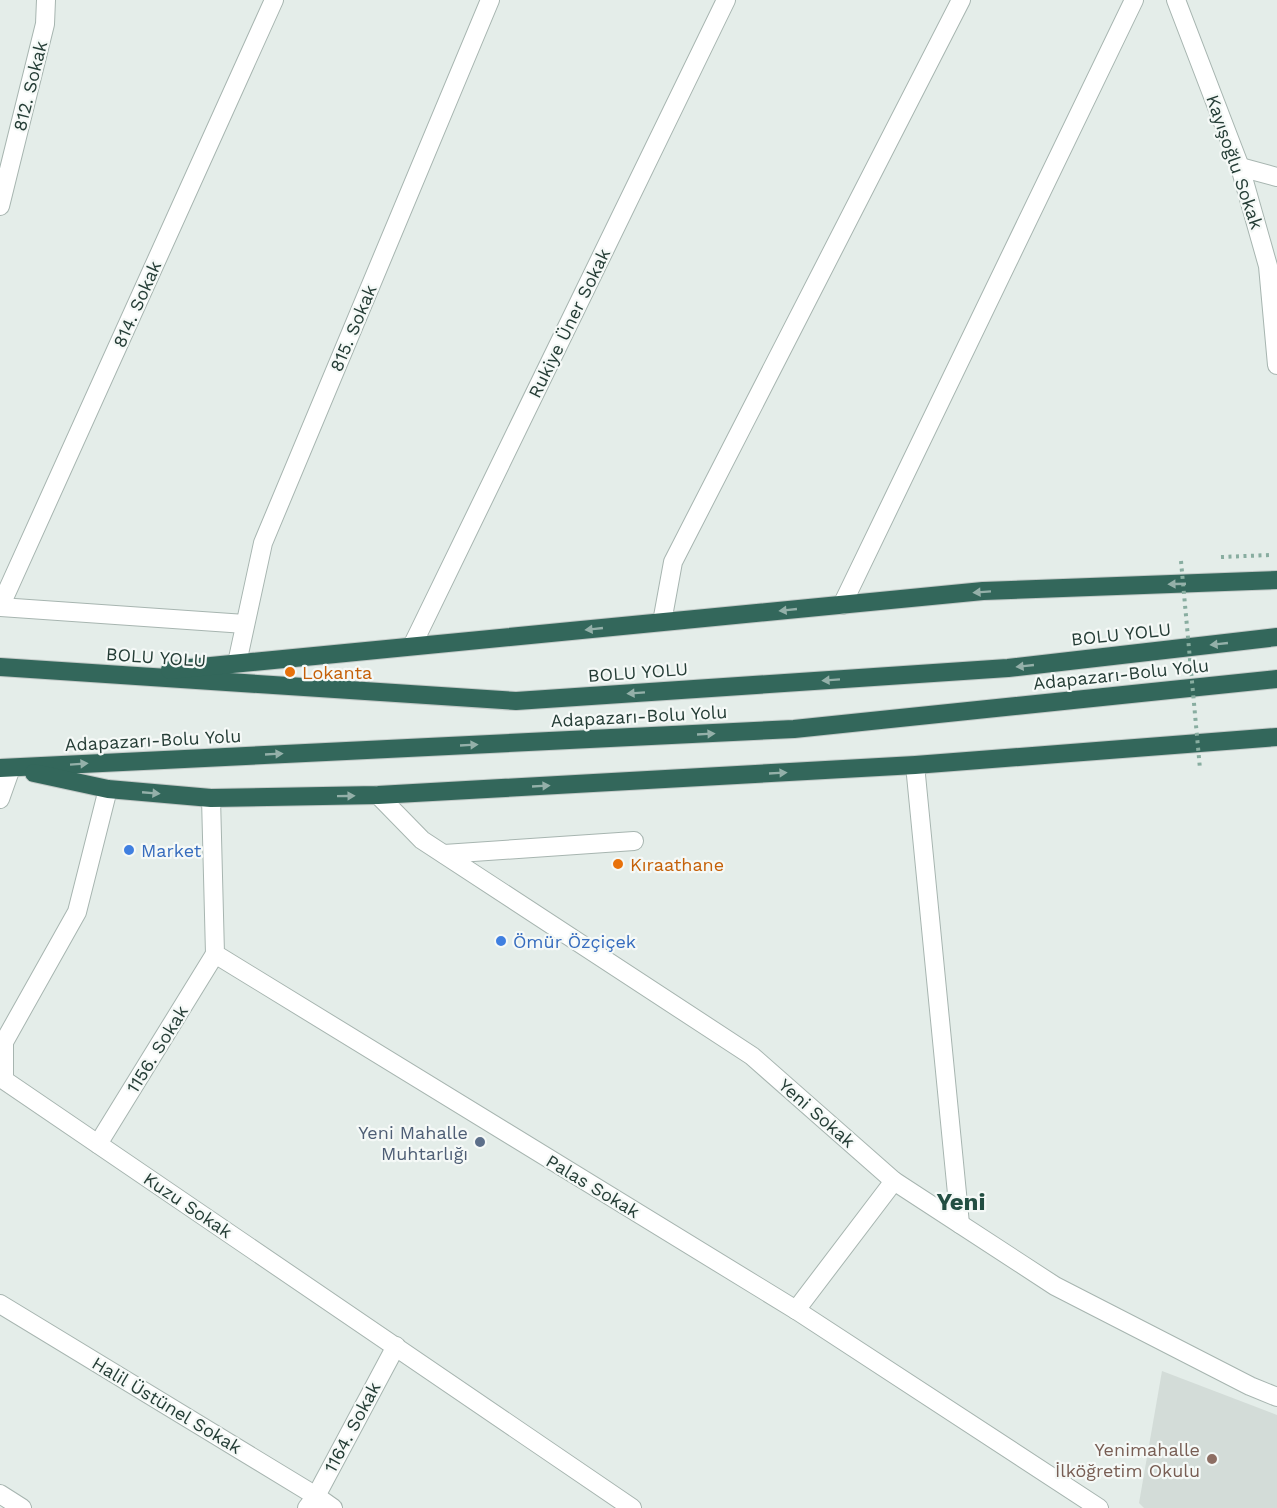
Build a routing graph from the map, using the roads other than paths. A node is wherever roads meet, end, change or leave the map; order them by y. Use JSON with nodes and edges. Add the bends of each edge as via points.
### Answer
{"nodes":[{"id":1,"x":46,"y":0,"type":"edge"},
{"id":2,"x":274,"y":0,"type":"edge"},
{"id":3,"x":490,"y":0,"type":"edge"},
{"id":4,"x":726,"y":0,"type":"edge"},
{"id":5,"x":961,"y":0,"type":"edge"},
{"id":6,"x":1134,"y":0,"type":"edge"},
{"id":7,"x":1176,"y":0,"type":"edge"},
{"id":8,"x":1240,"y":167,"type":"junction"},
{"id":9,"x":1277,"y":177,"type":"edge"},
{"id":10,"x":0,"y":206,"type":"edge"},
{"id":11,"x":1277,"y":365,"type":"edge"},
{"id":12,"x":1277,"y":580,"type":"edge"},
{"id":13,"x":842,"y":605,"type":"junction"},
{"id":14,"x":0,"y":607,"type":"edge"},
{"id":15,"x":662,"y":622,"type":"junction"},
{"id":16,"x":245,"y":624,"type":"junction"},
{"id":17,"x":1277,"y":638,"type":"edge"},
{"id":18,"x":412,"y":646,"type":"junction"},
{"id":19,"x":237,"y":663,"type":"junction"},
{"id":20,"x":0,"y":667,"type":"edge"},
{"id":21,"x":116,"y":675,"type":"junction"},
{"id":22,"x":1277,"y":679,"type":"edge"},
{"id":23,"x":1277,"y":737,"type":"edge"},
{"id":24,"x":915,"y":765,"type":"junction"},
{"id":25,"x":6,"y":768,"type":"edge"},
{"id":26,"x":108,"y":789,"type":"junction"},
{"id":27,"x":378,"y":795,"type":"junction"},
{"id":28,"x":211,"y":798,"type":"junction"},
{"id":29,"x":0,"y":799,"type":"edge"},
{"id":30,"x":634,"y":841,"type":"dead end"},
{"id":31,"x":444,"y":854,"type":"junction"},
{"id":32,"x":215,"y":954,"type":"junction"},
{"id":33,"x":98,"y":1144,"type":"junction"},
{"id":34,"x":894,"y":1181,"type":"junction"},
{"id":35,"x":960,"y":1224,"type":"junction"},
{"id":36,"x":0,"y":1304,"type":"edge"},
{"id":37,"x":796,"y":1310,"type":"junction"},
{"id":38,"x":396,"y":1346,"type":"junction"},
{"id":39,"x":1277,"y":1397,"type":"edge"},
{"id":40,"x":0,"y":1494,"type":"edge"},
{"id":41,"x":312,"y":1502,"type":"edge"},
{"id":42,"x":22,"y":1508,"type":"edge"},
{"id":43,"x":333,"y":1508,"type":"edge"},
{"id":44,"x":632,"y":1508,"type":"edge"},
{"id":45,"x":1099,"y":1508,"type":"edge"}],
"edges":[{"from":1,"to":10,"type":"street","name":"812. Sokak","via":[[45,24]]},
{"from":2,"to":14,"type":"street","name":"814. Sokak"},
{"from":3,"to":16,"type":"street","name":"815. Sokak","via":[[263,543]]},
{"from":4,"to":18,"type":"street","name":"Rukiye Üner Sokak"},
{"from":5,"to":15,"type":"street","via":[[673,562]]},
{"from":6,"to":13,"type":"street"},
{"from":7,"to":8,"type":"street","name":"Kayışoğlu Sokak"},
{"from":8,"to":9,"type":"street"},
{"from":8,"to":11,"type":"street","name":"Kayışoğlu Sokak","via":[[1268,266]]},
{"from":12,"to":13,"type":"highway","one_way":true,"via":[[983,591]]},
{"from":13,"to":15,"type":"highway","one_way":true},
{"from":14,"to":16,"type":"street"},
{"from":15,"to":18,"type":"highway","one_way":true},
{"from":16,"to":19,"type":"street","name":"815. Sokak"},
{"from":17,"to":21,"type":"highway","name":"BOLU YOLU","one_way":true,"via":[[1008,668],[516,701]]},
{"from":18,"to":19,"type":"highway"},
{"from":19,"to":21,"type":"highway"},
{"from":20,"to":21,"type":"highway","name":"BOLU YOLU"},
{"from":25,"to":22,"type":"highway","name":"Adapazarı-Bolu Yolu","one_way":true,"via":[[795,729]]},
{"from":23,"to":24,"type":"highway"},
{"from":27,"to":24,"type":"highway","one_way":true},
{"from":24,"to":35,"type":"street"},
{"from":25,"to":26,"type":"highway"},
{"from":25,"to":29,"type":"street"},
{"from":26,"to":28,"type":"highway","one_way":true},
{"from":26,"to":33,"type":"street","name":"Kuzu Sokak","via":[[77,912],[4,1042],[4,1080]]},
{"from":28,"to":27,"type":"highway","one_way":true},
{"from":27,"to":31,"type":"street","name":"Yeni Sokak","via":[[422,840]]},
{"from":28,"to":32,"type":"street"},
{"from":30,"to":31,"type":"street"},
{"from":31,"to":34,"type":"street","name":"Yeni Sokak","via":[[752,1056]]},
{"from":32,"to":33,"type":"street","name":"1156. Sokak"},
{"from":32,"to":37,"type":"street","name":"Palas Sokak"},
{"from":33,"to":38,"type":"street","name":"Kuzu Sokak"},
{"from":34,"to":35,"type":"street","name":"Yeni Sokak"},
{"from":34,"to":37,"type":"street"},
{"from":35,"to":39,"type":"street","name":"Yeni Sokak","via":[[1055,1286]]},
{"from":36,"to":41,"type":"street","name":"Halil Üstünel Sokak"},
{"from":37,"to":45,"type":"street","name":"Palas Sokak"},
{"from":38,"to":41,"type":"street","name":"1164. Sokak"},
{"from":38,"to":44,"type":"street","name":"Kuzu Sokak"},
{"from":40,"to":42,"type":"street"},
{"from":41,"to":43,"type":"street","name":"Halil Üstünel Sokak"}]}
